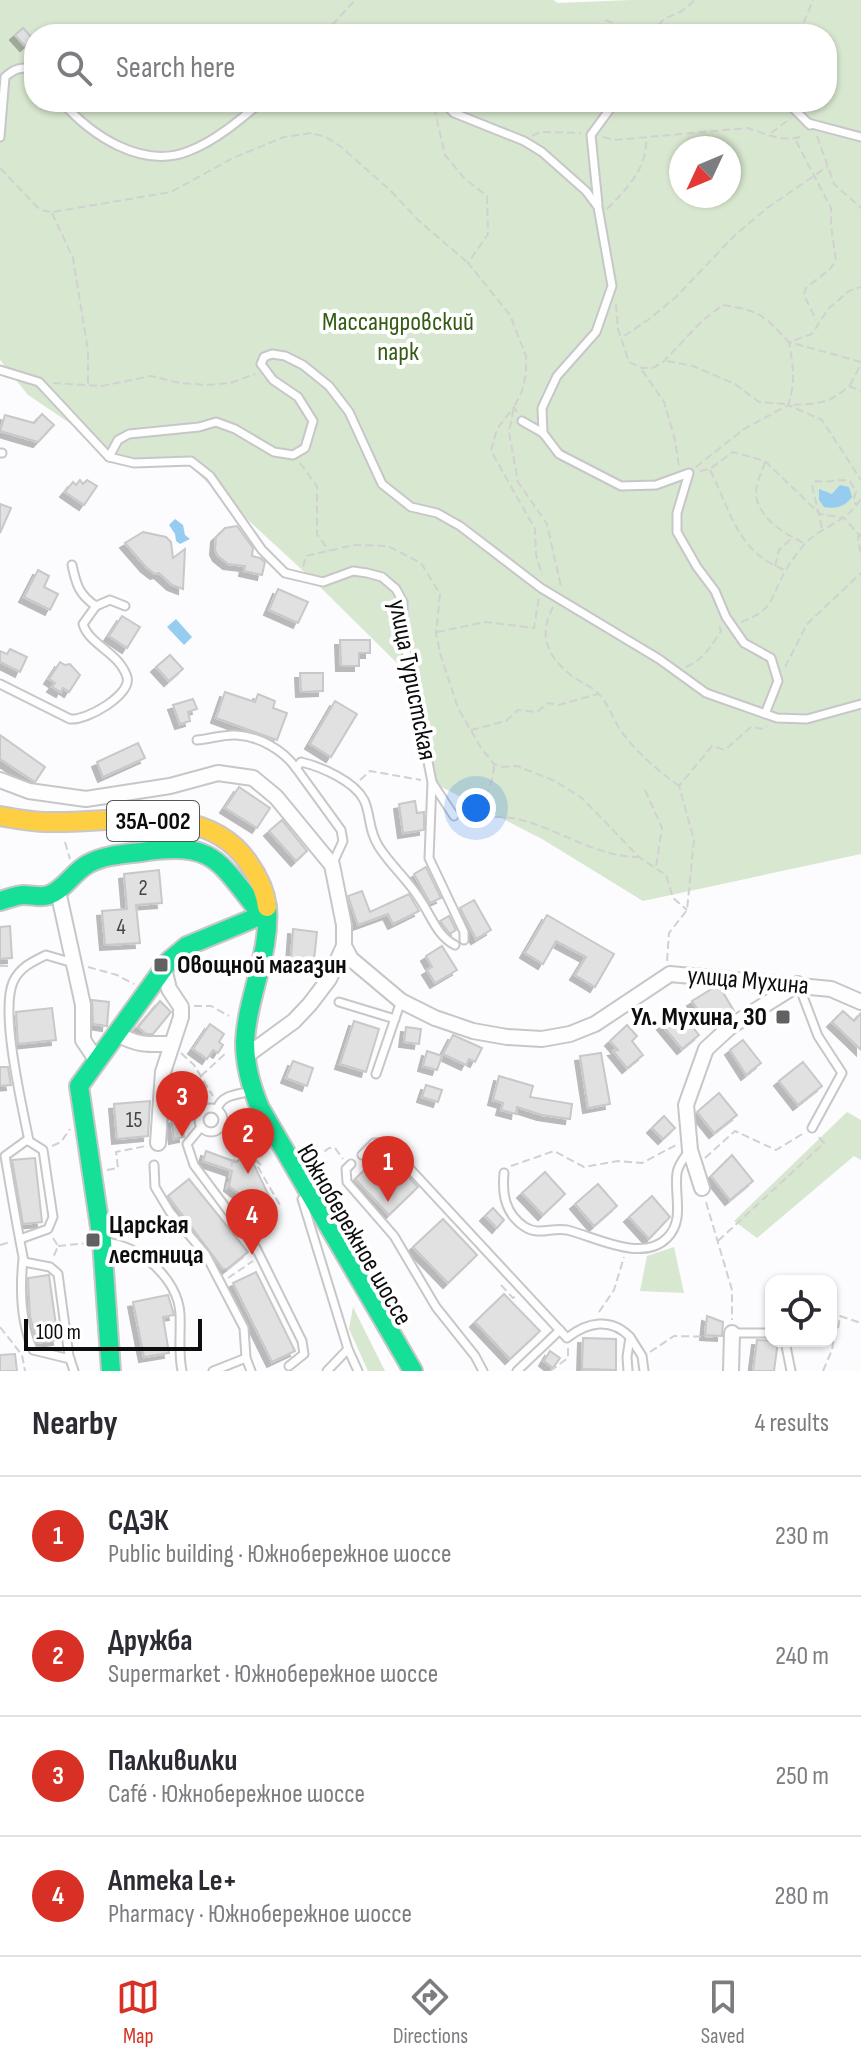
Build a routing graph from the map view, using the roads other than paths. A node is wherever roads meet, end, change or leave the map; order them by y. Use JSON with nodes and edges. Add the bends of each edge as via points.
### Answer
{"nodes":[{"id":1,"x":24,"y":67,"type":"edge"},
{"id":2,"x":72,"y":112,"type":"edge"},
{"id":3,"x":249,"y":112,"type":"edge"},
{"id":4,"x":453,"y":112,"type":"edge"},
{"id":5,"x":608,"y":112,"type":"edge"},
{"id":6,"x":797,"y":112,"type":"edge"},
{"id":7,"x":0,"y":137,"type":"edge"},
{"id":8,"x":861,"y":137,"type":"edge"},
{"id":9,"x":599,"y":212,"type":"junction"},
{"id":10,"x":0,"y":370,"type":"edge"},
{"id":11,"x":522,"y":421,"type":"road end"},
{"id":12,"x":543,"y":433,"type":"junction"},
{"id":13,"x":109,"y":457,"type":"junction"},
{"id":14,"x":72,"y":565,"type":"dead end"},
{"id":15,"x":96,"y":606,"type":"junction"},
{"id":16,"x":125,"y":606,"type":"dead end"},
{"id":17,"x":0,"y":684,"type":"edge"},
{"id":18,"x":861,"y":704,"type":"edge"},
{"id":19,"x":765,"y":714,"type":"junction"},
{"id":20,"x":197,"y":740,"type":"dead end"},
{"id":21,"x":296,"y":768,"type":"junction"},
{"id":22,"x":0,"y":780,"type":"edge"},
{"id":23,"x":432,"y":782,"type":"junction"},
{"id":24,"x":0,"y":816,"type":"edge"},
{"id":25,"x":454,"y":816,"type":"road end"},
{"id":26,"x":0,"y":826,"type":"edge"},
{"id":27,"x":332,"y":865,"type":"junction"},
{"id":28,"x":58,"y":891,"type":"junction"},
{"id":29,"x":0,"y":901,"type":"edge"},
{"id":30,"x":262,"y":915,"type":"junction"},
{"id":31,"x":464,"y":940,"type":"dead end"},
{"id":32,"x":455,"y":945,"type":"dead end"},
{"id":33,"x":344,"y":946,"type":"junction"},
{"id":34,"x":75,"y":964,"type":"junction"},
{"id":35,"x":164,"y":968,"type":"junction"},
{"id":36,"x":798,"y":984,"type":"junction"},
{"id":37,"x":401,"y":1001,"type":"junction"},
{"id":38,"x":339,"y":1002,"type":"dead end"},
{"id":39,"x":861,"y":1002,"type":"edge"},
{"id":40,"x":395,"y":1019,"type":"junction"},
{"id":41,"x":118,"y":1034,"type":"junction"},
{"id":42,"x":172,"y":1044,"type":"junction"},
{"id":43,"x":12,"y":1045,"type":"junction"},
{"id":44,"x":0,"y":1047,"type":"edge"},
{"id":45,"x":246,"y":1056,"type":"junction"},
{"id":46,"x":97,"y":1061,"type":"junction"},
{"id":47,"x":376,"y":1074,"type":"dead end"},
{"id":48,"x":243,"y":1093,"type":"junction"},
{"id":49,"x":218,"y":1106,"type":"junction"},
{"id":50,"x":201,"y":1127,"type":"junction"},
{"id":51,"x":812,"y":1128,"type":"road end"},
{"id":52,"x":29,"y":1141,"type":"junction"},
{"id":53,"x":158,"y":1143,"type":"road end"},
{"id":54,"x":689,"y":1143,"type":"junction"},
{"id":55,"x":362,"y":1155,"type":"dead end"},
{"id":56,"x":154,"y":1165,"type":"dead end"},
{"id":57,"x":350,"y":1165,"type":"road end"},
{"id":58,"x":504,"y":1173,"type":"road end"},
{"id":59,"x":702,"y":1188,"type":"road end"},
{"id":60,"x":301,"y":1196,"type":"junction"},
{"id":61,"x":20,"y":1239,"type":"junction"},
{"id":62,"x":102,"y":1241,"type":"junction"},
{"id":63,"x":23,"y":1257,"type":"junction"},
{"id":64,"x":500,"y":1265,"type":"junction"},
{"id":65,"x":493,"y":1272,"type":"dead end"},
{"id":66,"x":560,"y":1330,"type":"junction"},
{"id":67,"x":765,"y":1333,"type":"edge"},
{"id":68,"x":731,"y":1335,"type":"joint"},
{"id":69,"x":630,"y":1337,"type":"junction"},
{"id":70,"x":786,"y":1347,"type":"edge"},
{"id":71,"x":348,"y":1349,"type":"junction"},
{"id":72,"x":246,"y":1358,"type":"junction"},
{"id":73,"x":70,"y":1359,"type":"junction"},
{"id":74,"x":289,"y":1366,"type":"dead end"},
{"id":75,"x":111,"y":1370,"type":"edge"},
{"id":76,"x":74,"y":1371,"type":"edge"},
{"id":77,"x":182,"y":1371,"type":"edge"},
{"id":78,"x":213,"y":1371,"type":"edge"},
{"id":79,"x":251,"y":1371,"type":"edge"},
{"id":80,"x":327,"y":1371,"type":"edge"},
{"id":81,"x":358,"y":1371,"type":"edge"},
{"id":82,"x":403,"y":1371,"type":"edge"},
{"id":83,"x":413,"y":1371,"type":"edge"},
{"id":84,"x":483,"y":1371,"type":"edge"},
{"id":85,"x":517,"y":1371,"type":"edge"},
{"id":86,"x":628,"y":1371,"type":"edge"},
{"id":87,"x":644,"y":1371,"type":"edge"},
{"id":88,"x":731,"y":1371,"type":"edge"},
{"id":89,"x":791,"y":1371,"type":"edge"}],
"edges":[{"from":1,"to":7,"type":"lane","via":[[5,77]]},
{"from":2,"to":3,"type":"lane","via":[[96,135],[118,146],[166,155],[188,152]]},
{"from":4,"to":9,"type":"lane","via":[[542,152],[586,191]]},
{"from":5,"to":9,"type":"lane","via":[[591,135]]},
{"from":6,"to":8,"type":"lane","via":[[811,126]]},
{"from":9,"to":12,"type":"lane","via":[[612,286],[596,332],[557,376],[542,408]]},
{"from":10,"to":13,"type":"lane","via":[[39,382]]},
{"from":11,"to":12,"type":"lane"},
{"from":12,"to":19,"type":"lane","via":[[559,454],[621,486],[656,485],[689,473],[677,532],[744,643],[771,658],[778,681]]},
{"from":13,"to":19,"type":"lane","via":[[118,440],[129,434],[216,422],[274,452],[293,455],[305,448],[313,421],[298,397],[261,364],[272,354],[285,356],[329,386],[349,412],[382,484],[411,507],[460,526],[565,605],[706,693]]},
{"from":13,"to":23,"type":"lane","name":"улица Туристская","via":[[134,463],[191,461],[210,476],[262,550],[285,573],[323,582],[353,571],[367,573],[396,589],[403,602],[403,636]]},
{"from":14,"to":15,"type":"lane","via":[[83,597]]},
{"from":15,"to":16,"type":"lane","via":[[110,600]]},
{"from":15,"to":17,"type":"lane","via":[[83,624],[118,659],[128,681],[121,694],[76,720]]},
{"from":18,"to":19,"type":"lane","via":[[807,719]]},
{"from":20,"to":21,"type":"lane","via":[[237,735],[268,744]]},
{"from":21,"to":27,"type":"lane","via":[[341,830],[343,841]]},
{"from":21,"to":32,"type":"lane","via":[[301,762],[314,765],[353,786],[364,801],[379,847],[414,888],[445,940]]},
{"from":22,"to":27,"type":"street","via":[[29,791],[86,799],[218,773],[253,778],[276,797]]},
{"from":23,"to":25,"type":"lane"},
{"from":23,"to":31,"type":"lane","via":[[429,858]]},
{"from":24,"to":45,"type":"main road","name":"Южнобережное шоссе","number":"35А-002","via":[[38,823],[187,824],[207,829],[241,852],[261,877],[269,910]]},
{"from":26,"to":30,"type":"main road","name":"Южнобережное шоссе","number":"35А-002","via":[[40,833],[195,835],[234,856],[253,878]]},
{"from":27,"to":33,"type":"street"},
{"from":28,"to":29,"type":"main road"},
{"from":28,"to":30,"type":"main road","via":[[83,867],[101,859],[169,846],[190,848],[220,863]]},
{"from":28,"to":34,"type":"street"},
{"from":30,"to":35,"type":"main road","via":[[187,946]]},
{"from":30,"to":48,"type":"main road","name":"Южнобережное шоссе","number":"35А-002","via":[[238,1035],[238,1082]]},
{"from":33,"to":37,"type":"street","name":"улица Мухина","via":[[351,959]]},
{"from":33,"to":45,"type":"street","via":[[310,1004]]},
{"from":34,"to":43,"type":"lane","via":[[46,955],[24,966],[12,983]]},
{"from":34,"to":46,"type":"street","via":[[83,1040]]},
{"from":35,"to":41,"type":"main road"},
{"from":35,"to":42,"type":"street","via":[[181,1007]]},
{"from":36,"to":37,"type":"street","name":"улица Мухина","via":[[670,974],[595,1024],[542,1039],[473,1031]]},
{"from":36,"to":39,"type":"street","name":"улица Мухина","via":[[831,989]]},
{"from":36,"to":51,"type":"lane","via":[[818,1036],[842,1073]]},
{"from":36,"to":54,"type":"street","via":[[731,1026],[706,1049],[686,1105]]},
{"from":37,"to":40,"type":"lane"},
{"from":38,"to":40,"type":"lane"},
{"from":40,"to":47,"type":"lane"},
{"from":41,"to":42,"type":"street","via":[[130,1042]]},
{"from":41,"to":46,"type":"main road"},
{"from":42,"to":53,"type":"street","via":[[163,1072]]},
{"from":43,"to":44,"type":"lane"},
{"from":43,"to":52,"type":"lane"},
{"from":45,"to":83,"type":"main road","name":"Южнобережное шоссе","number":"35А-002","via":[[249,1083],[260,1108]]},
{"from":46,"to":62,"type":"main road","via":[[79,1086]]},
{"from":48,"to":49,"type":"lane"},
{"from":48,"to":60,"type":"main road","name":"Южнобережное шоссе","number":"35А-002"},
{"from":49,"to":50,"type":"lane","via":[[202,1112]]},
{"from":49,"to":50,"type":"lane","via":[[221,1126],[212,1132]]},
{"from":50,"to":74,"type":"lane","via":[[187,1144],[194,1165],[260,1256],[302,1341],[304,1354]]},
{"from":52,"to":61,"type":"lane","via":[[5,1156]]},
{"from":52,"to":61,"type":"lane","via":[[43,1150],[53,1217],[48,1229]]},
{"from":54,"to":58,"type":"lane","via":[[677,1170],[678,1224],[652,1249],[568,1230],[539,1233],[524,1227],[507,1209]]},
{"from":54,"to":59,"type":"street"},
{"from":55,"to":64,"type":"lane","via":[[374,1143],[385,1142]]},
{"from":56,"to":72,"type":"lane","via":[[155,1187],[206,1255],[244,1328]]},
{"from":57,"to":84,"type":"lane","via":[[347,1182],[394,1236],[436,1307]]},
{"from":60,"to":71,"type":"lane"},
{"from":60,"to":82,"type":"main road","name":"Южнобережное шоссе","number":"35А-002"},
{"from":61,"to":63,"type":"lane"},
{"from":62,"to":75,"type":"main road"},
{"from":62,"to":77,"type":"lane","via":[[136,1252],[160,1271],[175,1294]]},
{"from":63,"to":73,"type":"lane","via":[[24,1262],[58,1274]]},
{"from":63,"to":73,"type":"lane","via":[[26,1336],[33,1350]]},
{"from":64,"to":65,"type":"lane"},
{"from":64,"to":66,"type":"lane"},
{"from":66,"to":69,"type":"lane","via":[[567,1338],[592,1324],[621,1328]]},
{"from":66,"to":85,"type":"lane"},
{"from":67,"to":68,"type":"lane"},
{"from":68,"to":88,"type":"street"},
{"from":69,"to":86,"type":"lane"},
{"from":69,"to":87,"type":"lane"},
{"from":70,"to":89,"type":"lane"},
{"from":71,"to":80,"type":"lane"},
{"from":71,"to":81,"type":"lane"},
{"from":72,"to":78,"type":"lane"},
{"from":72,"to":79,"type":"lane"},
{"from":73,"to":76,"type":"lane"}]}
